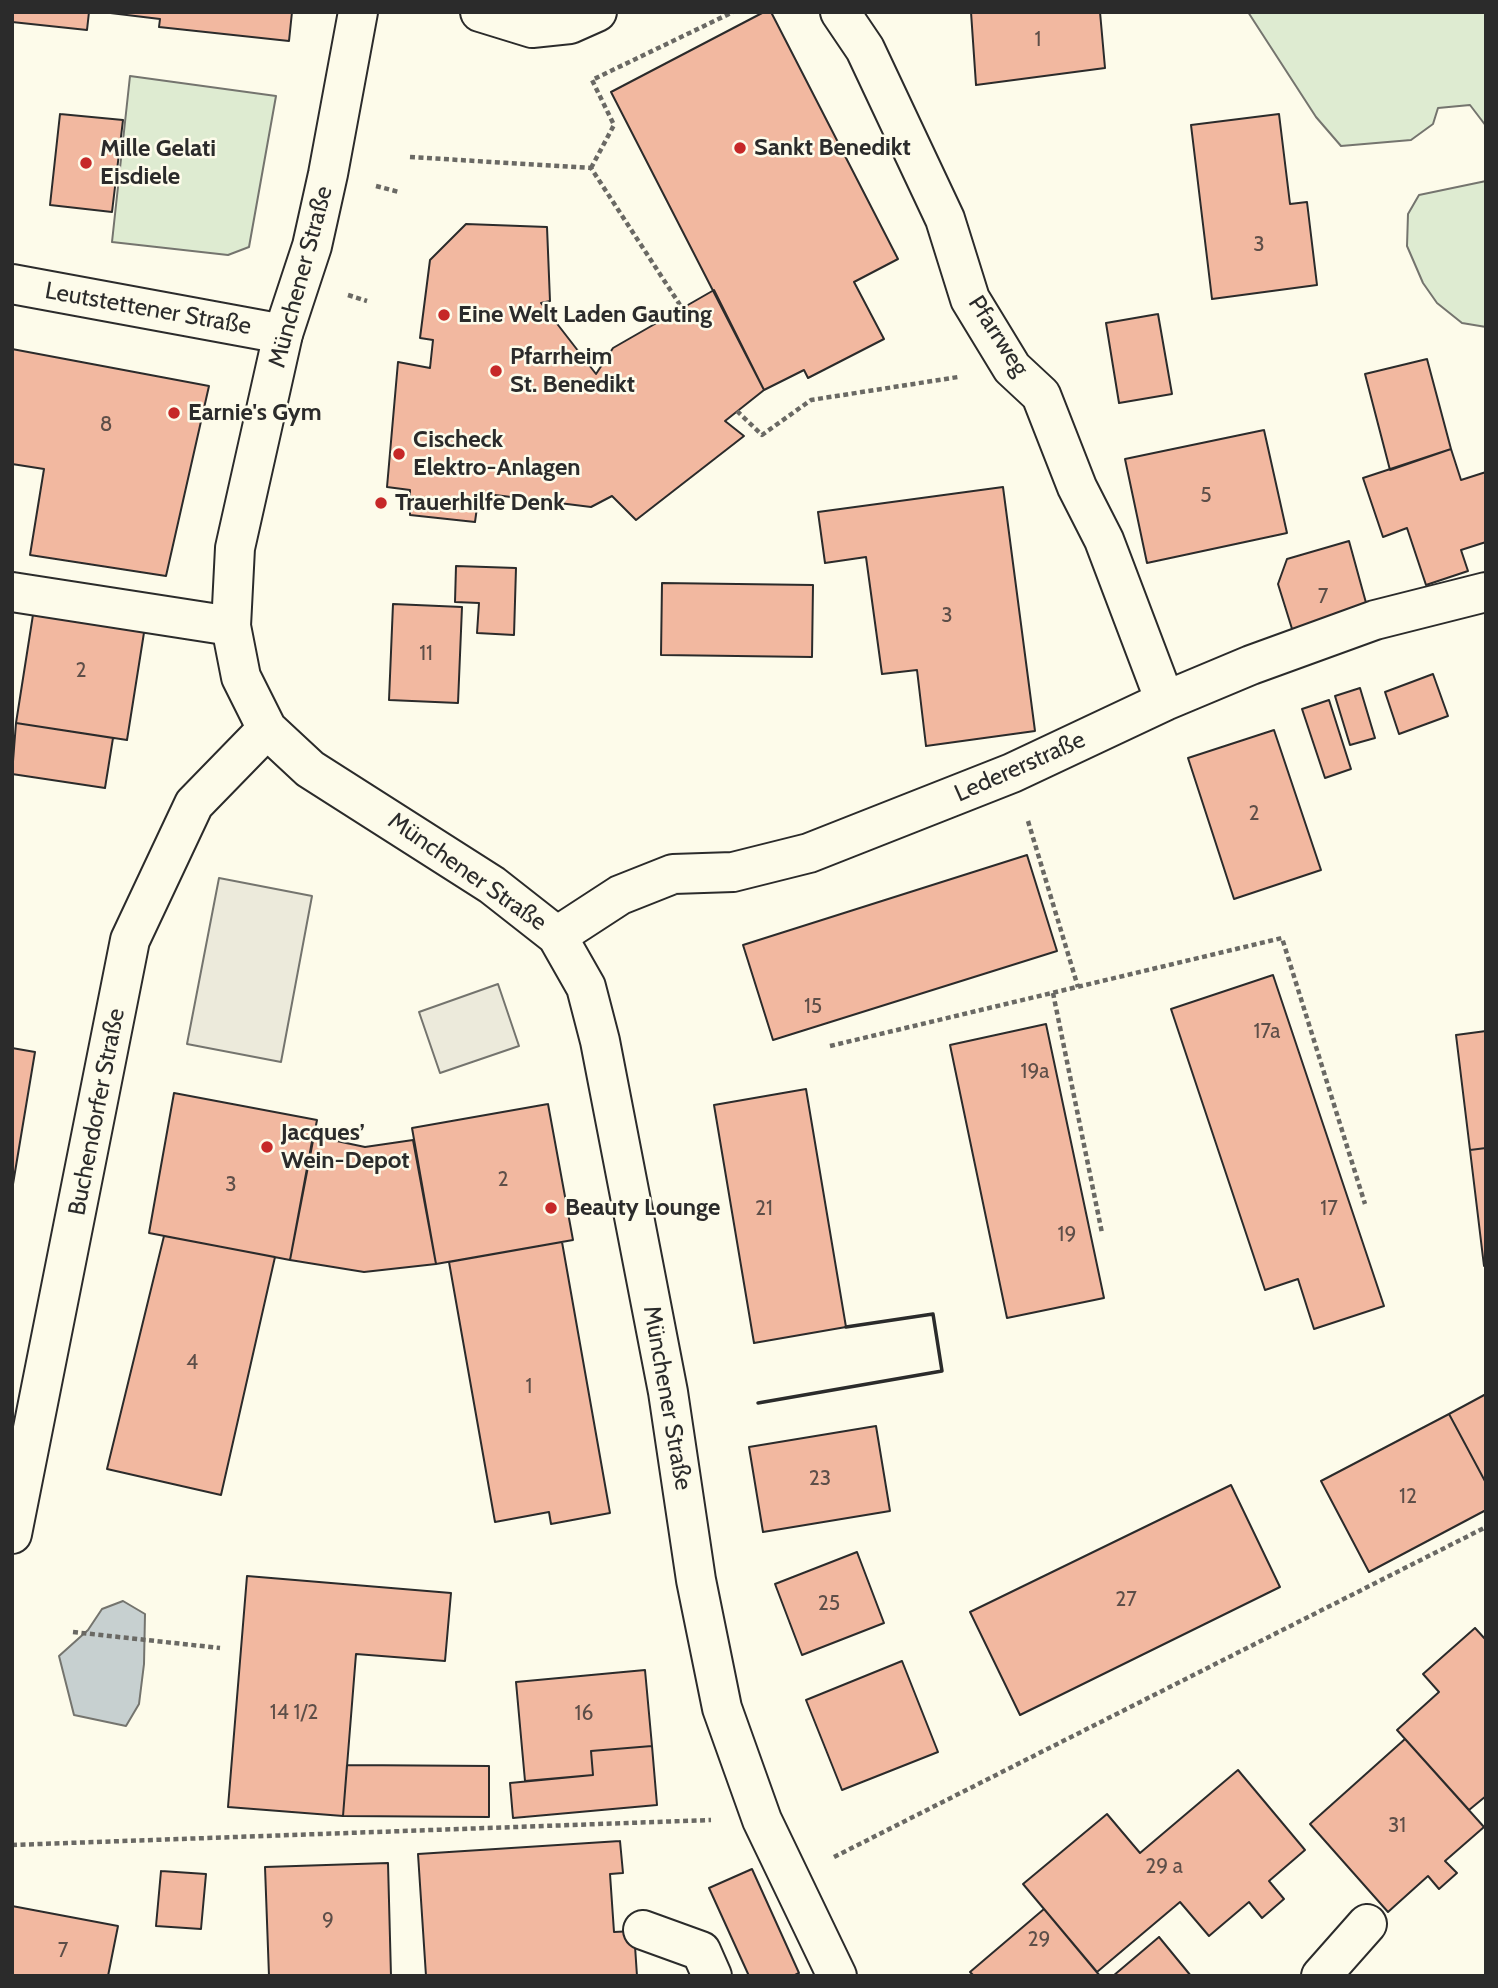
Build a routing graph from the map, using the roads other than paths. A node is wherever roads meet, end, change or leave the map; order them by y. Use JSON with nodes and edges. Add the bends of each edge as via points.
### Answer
{"nodes":[{"id":1,"x":358,"y":12,"type":"edge"},
{"id":2,"x":480,"y":12,"type":"edge"},
{"id":3,"x":597,"y":12,"type":"edge"},
{"id":4,"x":840,"y":12,"type":"edge"},
{"id":5,"x":12,"y":284,"type":"edge"},
{"id":6,"x":283,"y":334,"type":"junction"},
{"id":7,"x":12,"y":592,"type":"edge"},
{"id":8,"x":1486,"y":592,"type":"edge"},
{"id":9,"x":231,"y":626,"type":"junction"},
{"id":10,"x":1164,"y":701,"type":"junction"},
{"id":11,"x":267,"y":729,"type":"junction"},
{"id":12,"x":557,"y":936,"type":"junction"},
{"id":13,"x":12,"y":1534,"type":"edge"},
{"id":14,"x":1367,"y":1924,"type":"dead end"},
{"id":15,"x":643,"y":1930,"type":"dead end"},
{"id":16,"x":712,"y":1976,"type":"edge"},
{"id":17,"x":837,"y":1976,"type":"edge"},
{"id":18,"x":1321,"y":1976,"type":"edge"}],
"edges":[{"from":1,"to":6,"type":"street","name":"Münchener Straße","via":[[312,246]]},
{"from":2,"to":3,"type":"street","via":[[532,27],[570,24]]},
{"from":4,"to":10,"type":"street","name":"Pfarrweg","via":[[865,50],[945,219],[970,299],[1012,368],[1041,396],[1104,540]]},
{"from":5,"to":6,"type":"street","name":"Leutstettener Straße"},
{"from":6,"to":9,"type":"street","name":"Münchener Straße","via":[[235,548]]},
{"from":7,"to":9,"type":"street"},
{"from":8,"to":10,"type":"street","name":"Ledererstraße","via":[[1375,620]]},
{"from":9,"to":11,"type":"street","name":"Münchener Straße","via":[[241,677]]},
{"from":10,"to":12,"type":"street","name":"Ledererstraße","via":[[1012,774],[809,853],[733,872],[673,874],[620,895]]},
{"from":11,"to":12,"type":"street","name":"Münchener Straße","via":[[310,769],[492,885]]},
{"from":11,"to":13,"type":"street","name":"Buchendorfer Straße","via":[[194,804],[130,940]]},
{"from":12,"to":17,"type":"street","name":"Münchener Straße","via":[[586,987],[600,1041],[668,1392],[696,1580],[722,1708],[762,1820]]},
{"from":14,"to":18,"type":"street"},
{"from":15,"to":16,"type":"street","via":[[701,1951]]}]}
